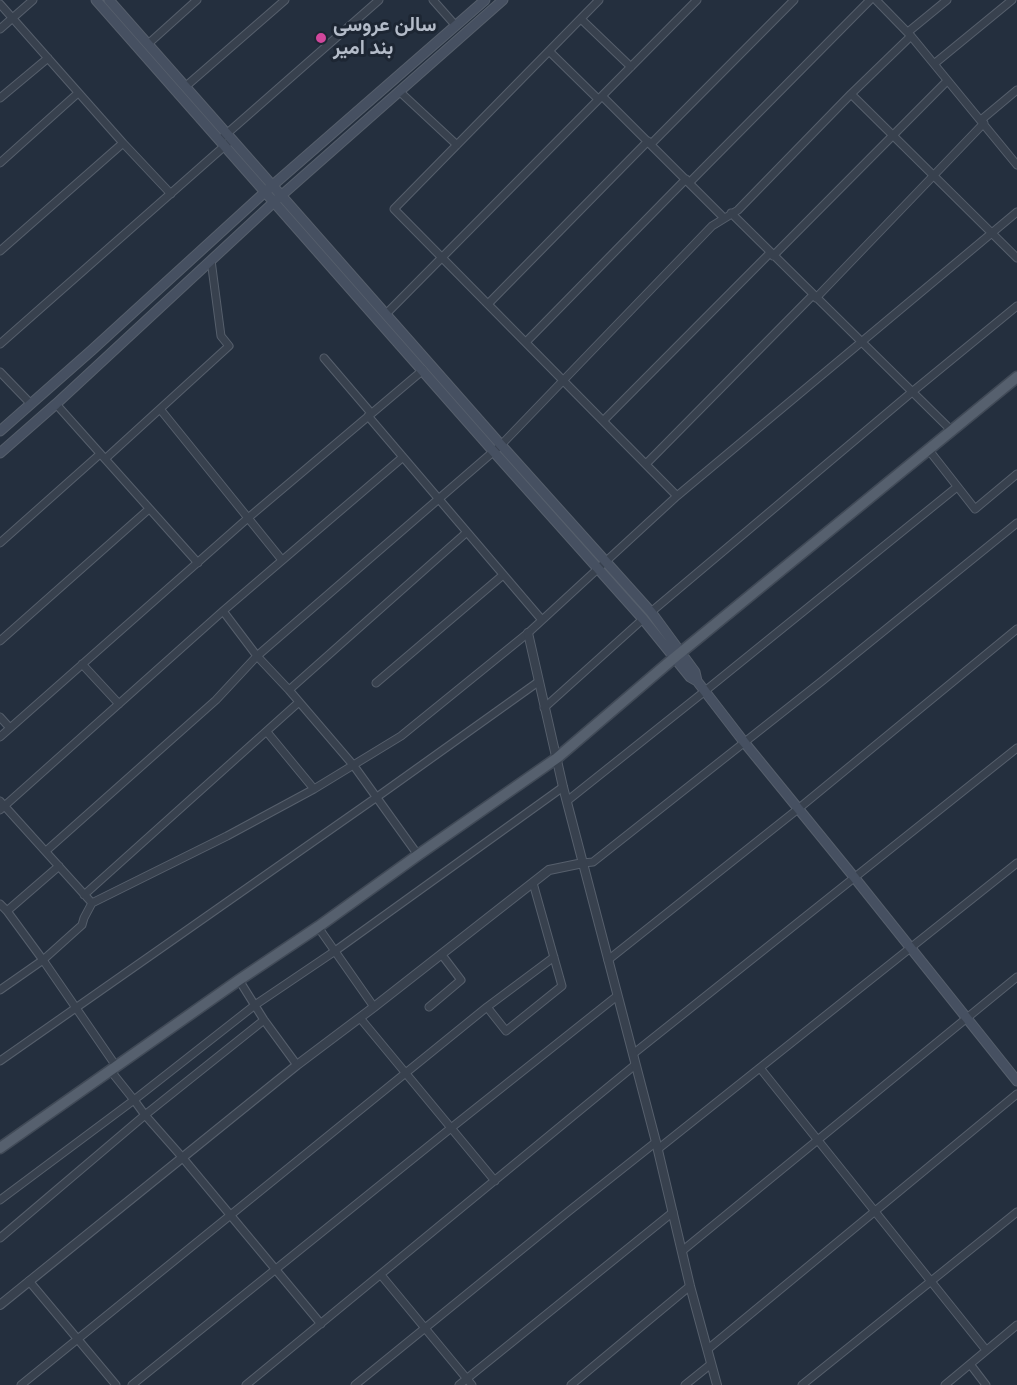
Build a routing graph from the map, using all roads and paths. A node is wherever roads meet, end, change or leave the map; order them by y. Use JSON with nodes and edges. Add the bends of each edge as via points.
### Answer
{"nodes":[{"id":1,"x":33,"y":0,"type":"edge"},
{"id":2,"x":96,"y":0,"type":"edge"},
{"id":3,"x":109,"y":0,"type":"edge"},
{"id":4,"x":197,"y":0,"type":"edge"},
{"id":5,"x":285,"y":0,"type":"edge"},
{"id":6,"x":433,"y":0,"type":"edge"},
{"id":7,"x":485,"y":0,"type":"edge"},
{"id":8,"x":503,"y":0,"type":"edge"},
{"id":9,"x":599,"y":0,"type":"edge"},
{"id":10,"x":697,"y":0,"type":"edge"},
{"id":11,"x":794,"y":0,"type":"edge"},
{"id":12,"x":870,"y":0,"type":"edge"},
{"id":13,"x":876,"y":0,"type":"edge"},
{"id":14,"x":947,"y":0,"type":"edge"},
{"id":15,"x":1012,"y":0,"type":"edge"},
{"id":16,"x":374,"y":2,"type":"edge"},
{"id":17,"x":0,"y":4,"type":"edge"},
{"id":18,"x":13,"y":18,"type":"junction"},
{"id":19,"x":581,"y":19,"type":"junction"},
{"id":20,"x":456,"y":26,"type":"junction"},
{"id":21,"x":0,"y":29,"type":"edge"},
{"id":22,"x":910,"y":34,"type":"junction"},
{"id":23,"x":148,"y":44,"type":"junction"},
{"id":24,"x":549,"y":51,"type":"junction"},
{"id":25,"x":48,"y":58,"type":"junction"},
{"id":26,"x":934,"y":64,"type":"junction"},
{"id":27,"x":631,"y":66,"type":"junction"},
{"id":28,"x":947,"y":81,"type":"junction"},
{"id":29,"x":185,"y":87,"type":"junction"},
{"id":30,"x":1017,"y":90,"type":"edge"},
{"id":31,"x":399,"y":91,"type":"junction"},
{"id":32,"x":78,"y":93,"type":"junction"},
{"id":33,"x":851,"y":94,"type":"junction"},
{"id":34,"x":0,"y":98,"type":"edge"},
{"id":35,"x":600,"y":98,"type":"junction"},
{"id":36,"x":982,"y":122,"type":"junction"},
{"id":37,"x":892,"y":135,"type":"junction"},
{"id":38,"x":226,"y":141,"type":"junction"},
{"id":39,"x":649,"y":143,"type":"junction"},
{"id":40,"x":123,"y":144,"type":"junction"},
{"id":41,"x":457,"y":145,"type":"junction"},
{"id":42,"x":0,"y":163,"type":"edge"},
{"id":43,"x":1017,"y":165,"type":"edge"},
{"id":44,"x":933,"y":176,"type":"junction"},
{"id":45,"x":687,"y":181,"type":"junction"},
{"id":46,"x":269,"y":189,"type":"junction"},
{"id":47,"x":171,"y":194,"type":"junction"},
{"id":48,"x":278,"y":198,"type":"junction"},
{"id":49,"x":1017,"y":212,"type":"edge"},
{"id":50,"x":727,"y":215,"type":"junction"},
{"id":51,"x":992,"y":234,"type":"junction"},
{"id":52,"x":0,"y":251,"type":"edge"},
{"id":53,"x":771,"y":254,"type":"junction"},
{"id":54,"x":442,"y":258,"type":"junction"},
{"id":55,"x":1017,"y":258,"type":"edge"},
{"id":56,"x":211,"y":260,"type":"junction"},
{"id":57,"x":814,"y":296,"type":"junction"},
{"id":58,"x":488,"y":304,"type":"junction"},
{"id":59,"x":1017,"y":306,"type":"edge"},
{"id":60,"x":386,"y":314,"type":"junction"},
{"id":61,"x":526,"y":342,"type":"junction"},
{"id":62,"x":862,"y":342,"type":"junction"},
{"id":63,"x":0,"y":344,"type":"edge"},
{"id":64,"x":324,"y":358,"type":"dead end"},
{"id":65,"x":423,"y":370,"type":"junction"},
{"id":66,"x":0,"y":372,"type":"edge"},
{"id":67,"x":1017,"y":377,"type":"edge"},
{"id":68,"x":564,"y":381,"type":"junction"},
{"id":69,"x":912,"y":392,"type":"junction"},
{"id":70,"x":30,"y":403,"type":"junction"},
{"id":71,"x":56,"y":404,"type":"junction"},
{"id":72,"x":160,"y":409,"type":"junction"},
{"id":73,"x":370,"y":414,"type":"junction"},
{"id":74,"x":603,"y":421,"type":"junction"},
{"id":75,"x":951,"y":430,"type":"junction"},
{"id":76,"x":0,"y":431,"type":"edge"},
{"id":77,"x":497,"y":448,"type":"junction"},
{"id":78,"x":928,"y":449,"type":"junction"},
{"id":79,"x":0,"y":453,"type":"edge"},
{"id":80,"x":103,"y":456,"type":"junction"},
{"id":81,"x":403,"y":457,"type":"junction"},
{"id":82,"x":646,"y":464,"type":"junction"},
{"id":83,"x":1017,"y":474,"type":"edge"},
{"id":84,"x":957,"y":487,"type":"junction"},
{"id":85,"x":677,"y":496,"type":"junction"},
{"id":86,"x":438,"y":498,"type":"junction"},
{"id":87,"x":149,"y":509,"type":"junction"},
{"id":88,"x":248,"y":518,"type":"junction"},
{"id":89,"x":1017,"y":523,"type":"edge"},
{"id":90,"x":467,"y":532,"type":"junction"},
{"id":91,"x":0,"y":543,"type":"edge"},
{"id":92,"x":282,"y":560,"type":"junction"},
{"id":93,"x":198,"y":563,"type":"junction"},
{"id":94,"x":602,"y":565,"type":"junction"},
{"id":95,"x":503,"y":574,"type":"junction"},
{"id":96,"x":223,"y":611,"type":"junction"},
{"id":97,"x":647,"y":616,"type":"junction"},
{"id":98,"x":542,"y":620,"type":"junction"},
{"id":99,"x":1017,"y":629,"type":"edge"},
{"id":100,"x":528,"y":633,"type":"junction"},
{"id":101,"x":0,"y":641,"type":"edge"},
{"id":102,"x":677,"y":655,"type":"junction"},
{"id":103,"x":257,"y":656,"type":"junction"},
{"id":104,"x":82,"y":664,"type":"junction"},
{"id":105,"x":538,"y":682,"type":"junction"},
{"id":106,"x":376,"y":683,"type":"dead end"},
{"id":107,"x":289,"y":690,"type":"junction"},
{"id":108,"x":705,"y":691,"type":"junction"},
{"id":109,"x":299,"y":702,"type":"junction"},
{"id":110,"x":119,"y":704,"type":"junction"},
{"id":111,"x":544,"y":708,"type":"junction"},
{"id":112,"x":0,"y":717,"type":"edge"},
{"id":113,"x":10,"y":728,"type":"junction"},
{"id":114,"x":267,"y":732,"type":"junction"},
{"id":115,"x":0,"y":737,"type":"edge"},
{"id":116,"x":744,"y":742,"type":"junction"},
{"id":117,"x":1017,"y":748,"type":"edge"},
{"id":118,"x":557,"y":758,"type":"junction"},
{"id":119,"x":354,"y":766,"type":"junction"},
{"id":120,"x":563,"y":787,"type":"junction"},
{"id":121,"x":314,"y":789,"type":"junction"},
{"id":122,"x":377,"y":797,"type":"junction"},
{"id":123,"x":567,"y":801,"type":"junction"},
{"id":124,"x":2,"y":805,"type":"edge"},
{"id":125,"x":798,"y":808,"type":"junction"},
{"id":126,"x":46,"y":851,"type":"junction"},
{"id":127,"x":418,"y":855,"type":"junction"},
{"id":128,"x":583,"y":863,"type":"junction"},
{"id":129,"x":1017,"y":863,"type":"edge"},
{"id":130,"x":59,"y":866,"type":"junction"},
{"id":131,"x":854,"y":877,"type":"junction"},
{"id":132,"x":533,"y":883,"type":"junction"},
{"id":133,"x":84,"y":895,"type":"junction"},
{"id":134,"x":92,"y":903,"type":"junction"},
{"id":135,"x":3,"y":908,"type":"edge"},
{"id":136,"x":318,"y":927,"type":"junction"},
{"id":137,"x":911,"y":948,"type":"junction"},
{"id":138,"x":336,"y":951,"type":"junction"},
{"id":139,"x":442,"y":955,"type":"junction"},
{"id":140,"x":554,"y":957,"type":"junction"},
{"id":141,"x":43,"y":960,"type":"junction"},
{"id":142,"x":608,"y":960,"type":"junction"},
{"id":143,"x":1017,"y":977,"type":"edge"},
{"id":144,"x":239,"y":980,"type":"junction"},
{"id":145,"x":0,"y":990,"type":"edge"},
{"id":146,"x":617,"y":996,"type":"junction"},
{"id":147,"x":255,"y":1005,"type":"junction"},
{"id":148,"x":374,"y":1007,"type":"junction"},
{"id":149,"x":429,"y":1007,"type":"dead end"},
{"id":150,"x":487,"y":1007,"type":"junction"},
{"id":151,"x":76,"y":1009,"type":"junction"},
{"id":152,"x":360,"y":1018,"type":"junction"},
{"id":153,"x":966,"y":1018,"type":"junction"},
{"id":154,"x":264,"y":1020,"type":"junction"},
{"id":155,"x":633,"y":1054,"type":"junction"},
{"id":156,"x":0,"y":1061,"type":"edge"},
{"id":157,"x":297,"y":1065,"type":"junction"},
{"id":158,"x":635,"y":1065,"type":"junction"},
{"id":159,"x":113,"y":1068,"type":"junction"},
{"id":160,"x":760,"y":1068,"type":"junction"},
{"id":161,"x":406,"y":1074,"type":"junction"},
{"id":162,"x":1017,"y":1081,"type":"edge"},
{"id":163,"x":1017,"y":1094,"type":"edge"},
{"id":164,"x":135,"y":1100,"type":"junction"},
{"id":165,"x":145,"y":1115,"type":"junction"},
{"id":166,"x":451,"y":1128,"type":"junction"},
{"id":167,"x":818,"y":1140,"type":"junction"},
{"id":168,"x":657,"y":1145,"type":"junction"},
{"id":169,"x":0,"y":1148,"type":"edge"},
{"id":170,"x":182,"y":1157,"type":"junction"},
{"id":171,"x":495,"y":1181,"type":"junction"},
{"id":172,"x":0,"y":1200,"type":"edge"},
{"id":173,"x":874,"y":1211,"type":"junction"},
{"id":174,"x":672,"y":1212,"type":"junction"},
{"id":175,"x":1017,"y":1212,"type":"edge"},
{"id":176,"x":231,"y":1216,"type":"junction"},
{"id":177,"x":0,"y":1238,"type":"edge"},
{"id":178,"x":682,"y":1251,"type":"junction"},
{"id":179,"x":276,"y":1269,"type":"junction"},
{"id":180,"x":381,"y":1275,"type":"junction"},
{"id":181,"x":29,"y":1281,"type":"junction"},
{"id":182,"x":931,"y":1282,"type":"junction"},
{"id":183,"x":690,"y":1286,"type":"junction"},
{"id":184,"x":0,"y":1304,"type":"edge"},
{"id":185,"x":321,"y":1324,"type":"junction"},
{"id":186,"x":1017,"y":1325,"type":"edge"},
{"id":187,"x":425,"y":1328,"type":"junction"},
{"id":188,"x":77,"y":1339,"type":"junction"},
{"id":189,"x":708,"y":1349,"type":"junction"},
{"id":190,"x":986,"y":1350,"type":"junction"},
{"id":191,"x":711,"y":1364,"type":"junction"},
{"id":192,"x":970,"y":1364,"type":"junction"},
{"id":193,"x":467,"y":1379,"type":"junction"},
{"id":194,"x":21,"y":1385,"type":"edge"},
{"id":195,"x":116,"y":1385,"type":"edge"},
{"id":196,"x":132,"y":1385,"type":"edge"},
{"id":197,"x":246,"y":1385,"type":"edge"},
{"id":198,"x":355,"y":1385,"type":"edge"},
{"id":199,"x":459,"y":1385,"type":"edge"},
{"id":200,"x":472,"y":1385,"type":"edge"},
{"id":201,"x":571,"y":1385,"type":"edge"},
{"id":202,"x":685,"y":1385,"type":"edge"},
{"id":203,"x":717,"y":1385,"type":"edge"},
{"id":204,"x":802,"y":1385,"type":"edge"},
{"id":205,"x":945,"y":1385,"type":"edge"},
{"id":206,"x":986,"y":1385,"type":"edge"}],
"edges":[{"from":1,"to":18,"type":"street"},
{"from":2,"to":38,"type":"main road"},
{"from":3,"to":23,"type":"main road"},
{"from":4,"to":23,"type":"street"},
{"from":5,"to":29,"type":"street"},
{"from":6,"to":20,"type":"street"},
{"from":7,"to":20,"type":"main road"},
{"from":8,"to":31,"type":"main road"},
{"from":9,"to":19,"type":"street"},
{"from":10,"to":27,"type":"street"},
{"from":11,"to":39,"type":"street"},
{"from":12,"to":45,"type":"street"},
{"from":13,"to":22,"type":"street"},
{"from":14,"to":22,"type":"street"},
{"from":15,"to":26,"type":"street"},
{"from":16,"to":38,"type":"street"},
{"from":17,"to":18,"type":"street"},
{"from":18,"to":21,"type":"street"},
{"from":18,"to":25,"type":"street"},
{"from":19,"to":24,"type":"street"},
{"from":19,"to":27,"type":"street"},
{"from":20,"to":46,"type":"main road"},
{"from":22,"to":26,"type":"street"},
{"from":22,"to":33,"type":"street"},
{"from":23,"to":29,"type":"main road"},
{"from":24,"to":35,"type":"street"},
{"from":24,"to":41,"type":"street"},
{"from":25,"to":32,"type":"street"},
{"from":25,"to":34,"type":"street"},
{"from":26,"to":28,"type":"street"},
{"from":27,"to":35,"type":"street"},
{"from":28,"to":36,"type":"street"},
{"from":28,"to":37,"type":"street"},
{"from":29,"to":38,"type":"main road"},
{"from":30,"to":36,"type":"street"},
{"from":31,"to":41,"type":"street"},
{"from":31,"to":48,"type":"main road"},
{"from":32,"to":40,"type":"street"},
{"from":32,"to":42,"type":"street"},
{"from":33,"to":37,"type":"street"},
{"from":33,"to":50,"type":"street","via":[[738,210]]},
{"from":35,"to":39,"type":"street"},
{"from":35,"to":54,"type":"street"},
{"from":36,"to":43,"type":"street"},
{"from":36,"to":44,"type":"street"},
{"from":37,"to":44,"type":"street"},
{"from":37,"to":53,"type":"street"},
{"from":38,"to":46,"type":"main road"},
{"from":38,"to":47,"type":"street"},
{"from":39,"to":45,"type":"street"},
{"from":39,"to":58,"type":"street"},
{"from":40,"to":47,"type":"street"},
{"from":40,"to":52,"type":"street"},
{"from":41,"to":54,"type":"street","via":[[393,209]]},
{"from":44,"to":51,"type":"street"},
{"from":44,"to":57,"type":"street"},
{"from":45,"to":50,"type":"street"},
{"from":45,"to":61,"type":"street"},
{"from":46,"to":48,"type":"main road"},
{"from":46,"to":70,"type":"main road"},
{"from":47,"to":63,"type":"street"},
{"from":48,"to":56,"type":"main road"},
{"from":48,"to":60,"type":"main road"},
{"from":48,"to":65,"type":"main road"},
{"from":49,"to":51,"type":"street"},
{"from":50,"to":53,"type":"street"},
{"from":50,"to":68,"type":"street"},
{"from":51,"to":55,"type":"street"},
{"from":51,"to":62,"type":"street"},
{"from":53,"to":57,"type":"street"},
{"from":53,"to":74,"type":"street"},
{"from":54,"to":58,"type":"street"},
{"from":54,"to":60,"type":"street"},
{"from":56,"to":71,"type":"main road"},
{"from":56,"to":72,"type":"street","via":[[221,336],[229,346]]},
{"from":57,"to":62,"type":"street"},
{"from":57,"to":82,"type":"street"},
{"from":58,"to":61,"type":"street"},
{"from":59,"to":69,"type":"street"},
{"from":60,"to":77,"type":"main road"},
{"from":61,"to":68,"type":"street"},
{"from":62,"to":69,"type":"street"},
{"from":62,"to":85,"type":"street"},
{"from":64,"to":73,"type":"street"},
{"from":65,"to":73,"type":"street"},
{"from":65,"to":77,"type":"main road"},
{"from":66,"to":70,"type":"street"},
{"from":67,"to":75,"type":"main road"},
{"from":68,"to":74,"type":"street"},
{"from":68,"to":77,"type":"street"},
{"from":69,"to":75,"type":"street"},
{"from":69,"to":97,"type":"street"},
{"from":70,"to":76,"type":"main road"},
{"from":71,"to":79,"type":"main road"},
{"from":71,"to":80,"type":"street"},
{"from":72,"to":80,"type":"street"},
{"from":72,"to":88,"type":"street"},
{"from":73,"to":81,"type":"street"},
{"from":73,"to":88,"type":"street"},
{"from":74,"to":82,"type":"street"},
{"from":75,"to":78,"type":"main road"},
{"from":77,"to":86,"type":"street"},
{"from":77,"to":94,"type":"main road"},
{"from":78,"to":84,"type":"street"},
{"from":78,"to":102,"type":"main road"},
{"from":80,"to":87,"type":"street"},
{"from":80,"to":91,"type":"street"},
{"from":81,"to":86,"type":"street"},
{"from":81,"to":92,"type":"street"},
{"from":82,"to":85,"type":"street"},
{"from":83,"to":84,"type":"street","via":[[975,509]]},
{"from":84,"to":108,"type":"street"},
{"from":85,"to":94,"type":"street"},
{"from":86,"to":90,"type":"street"},
{"from":86,"to":103,"type":"street"},
{"from":87,"to":93,"type":"street"},
{"from":87,"to":101,"type":"street"},
{"from":88,"to":92,"type":"street"},
{"from":88,"to":93,"type":"street"},
{"from":89,"to":116,"type":"street"},
{"from":90,"to":95,"type":"street"},
{"from":90,"to":107,"type":"street"},
{"from":92,"to":96,"type":"street"},
{"from":93,"to":104,"type":"street"},
{"from":94,"to":97,"type":"main road"},
{"from":94,"to":98,"type":"street"},
{"from":95,"to":98,"type":"street"},
{"from":95,"to":106,"type":"street"},
{"from":96,"to":103,"type":"street"},
{"from":96,"to":110,"type":"street"},
{"from":97,"to":102,"type":"main road"},
{"from":97,"to":111,"type":"street"},
{"from":98,"to":100,"type":"street"},
{"from":99,"to":125,"type":"street"},
{"from":100,"to":105,"type":"street"},
{"from":100,"to":119,"type":"street","via":[[401,736]]},
{"from":102,"to":108,"type":"main road","via":[[695,672]]},
{"from":102,"to":118,"type":"main road"},
{"from":103,"to":107,"type":"street"},
{"from":103,"to":126,"type":"street","via":[[216,700]]},
{"from":104,"to":110,"type":"street"},
{"from":104,"to":113,"type":"street"},
{"from":105,"to":111,"type":"street"},
{"from":105,"to":122,"type":"street"},
{"from":107,"to":109,"type":"street"},
{"from":108,"to":116,"type":"main road"},
{"from":108,"to":123,"type":"street"},
{"from":109,"to":114,"type":"street"},
{"from":109,"to":119,"type":"street"},
{"from":110,"to":124,"type":"street"},
{"from":111,"to":118,"type":"street"},
{"from":112,"to":113,"type":"street"},
{"from":113,"to":115,"type":"street"},
{"from":114,"to":121,"type":"street"},
{"from":114,"to":133,"type":"street"},
{"from":116,"to":125,"type":"main road"},
{"from":116,"to":128,"type":"street","via":[[593,861]]},
{"from":117,"to":131,"type":"street"},
{"from":118,"to":120,"type":"street"},
{"from":118,"to":127,"type":"main road"},
{"from":119,"to":121,"type":"street"},
{"from":119,"to":122,"type":"street"},
{"from":120,"to":123,"type":"street"},
{"from":120,"to":138,"type":"street"},
{"from":121,"to":134,"type":"street"},
{"from":122,"to":127,"type":"street"},
{"from":122,"to":151,"type":"street"},
{"from":123,"to":128,"type":"street"},
{"from":124,"to":126,"type":"street"},
{"from":125,"to":131,"type":"main road"},
{"from":125,"to":142,"type":"street"},
{"from":126,"to":130,"type":"street"},
{"from":127,"to":136,"type":"main road"},
{"from":128,"to":132,"type":"street","via":[[549,870]]},
{"from":128,"to":142,"type":"street"},
{"from":129,"to":137,"type":"street"},
{"from":130,"to":133,"type":"street"},
{"from":130,"to":135,"type":"street"},
{"from":131,"to":137,"type":"main road"},
{"from":131,"to":155,"type":"street"},
{"from":132,"to":139,"type":"street"},
{"from":132,"to":140,"type":"street"},
{"from":133,"to":134,"type":"street"},
{"from":134,"to":141,"type":"street","via":[[82,925]]},
{"from":135,"to":141,"type":"street"},
{"from":136,"to":138,"type":"street"},
{"from":136,"to":144,"type":"main road"},
{"from":137,"to":153,"type":"main road"},
{"from":137,"to":160,"type":"street"},
{"from":138,"to":147,"type":"street"},
{"from":138,"to":148,"type":"street"},
{"from":139,"to":148,"type":"street"},
{"from":139,"to":149,"type":"street","via":[[462,980]]},
{"from":140,"to":150,"type":"street"},
{"from":140,"to":150,"type":"street","via":[[562,986],[506,1031]]},
{"from":141,"to":145,"type":"street"},
{"from":141,"to":151,"type":"street"},
{"from":142,"to":146,"type":"street"},
{"from":143,"to":153,"type":"street"},
{"from":144,"to":147,"type":"street"},
{"from":144,"to":159,"type":"main road"},
{"from":146,"to":155,"type":"street"},
{"from":146,"to":166,"type":"street"},
{"from":147,"to":154,"type":"street"},
{"from":147,"to":164,"type":"street"},
{"from":148,"to":152,"type":"street"},
{"from":150,"to":161,"type":"street"},
{"from":151,"to":156,"type":"street"},
{"from":151,"to":159,"type":"street"},
{"from":152,"to":157,"type":"street"},
{"from":152,"to":161,"type":"street"},
{"from":153,"to":162,"type":"main road"},
{"from":153,"to":167,"type":"street"},
{"from":154,"to":157,"type":"street"},
{"from":154,"to":165,"type":"street"},
{"from":155,"to":158,"type":"street"},
{"from":157,"to":170,"type":"street"},
{"from":158,"to":168,"type":"street"},
{"from":158,"to":171,"type":"street"},
{"from":159,"to":164,"type":"street"},
{"from":159,"to":169,"type":"main road"},
{"from":160,"to":167,"type":"street"},
{"from":160,"to":168,"type":"street"},
{"from":161,"to":166,"type":"street"},
{"from":161,"to":176,"type":"street"},
{"from":163,"to":173,"type":"street"},
{"from":164,"to":165,"type":"street"},
{"from":164,"to":172,"type":"street"},
{"from":165,"to":170,"type":"street"},
{"from":165,"to":177,"type":"street"},
{"from":166,"to":171,"type":"street"},
{"from":166,"to":179,"type":"street"},
{"from":167,"to":173,"type":"street"},
{"from":167,"to":178,"type":"street"},
{"from":168,"to":174,"type":"street"},
{"from":168,"to":187,"type":"street","via":[[568,1211]]},
{"from":170,"to":176,"type":"street"},
{"from":170,"to":181,"type":"street"},
{"from":171,"to":180,"type":"street"},
{"from":173,"to":182,"type":"street"},
{"from":173,"to":189,"type":"street"},
{"from":174,"to":178,"type":"street"},
{"from":174,"to":193,"type":"street"},
{"from":175,"to":182,"type":"street"},
{"from":176,"to":179,"type":"street"},
{"from":176,"to":188,"type":"street"},
{"from":178,"to":183,"type":"street"},
{"from":179,"to":185,"type":"street"},
{"from":179,"to":196,"type":"street"},
{"from":180,"to":185,"type":"street"},
{"from":180,"to":187,"type":"street"},
{"from":181,"to":184,"type":"street"},
{"from":181,"to":188,"type":"street"},
{"from":182,"to":190,"type":"street"},
{"from":182,"to":204,"type":"street"},
{"from":183,"to":189,"type":"street"},
{"from":183,"to":201,"type":"street"},
{"from":185,"to":197,"type":"street"},
{"from":186,"to":190,"type":"street"},
{"from":187,"to":193,"type":"street"},
{"from":187,"to":198,"type":"street"},
{"from":188,"to":194,"type":"street"},
{"from":188,"to":195,"type":"street"},
{"from":189,"to":191,"type":"street"},
{"from":190,"to":192,"type":"street"},
{"from":191,"to":202,"type":"street"},
{"from":191,"to":203,"type":"street"},
{"from":192,"to":205,"type":"street"},
{"from":192,"to":206,"type":"street"},
{"from":193,"to":199,"type":"street"},
{"from":193,"to":200,"type":"street"}]}
